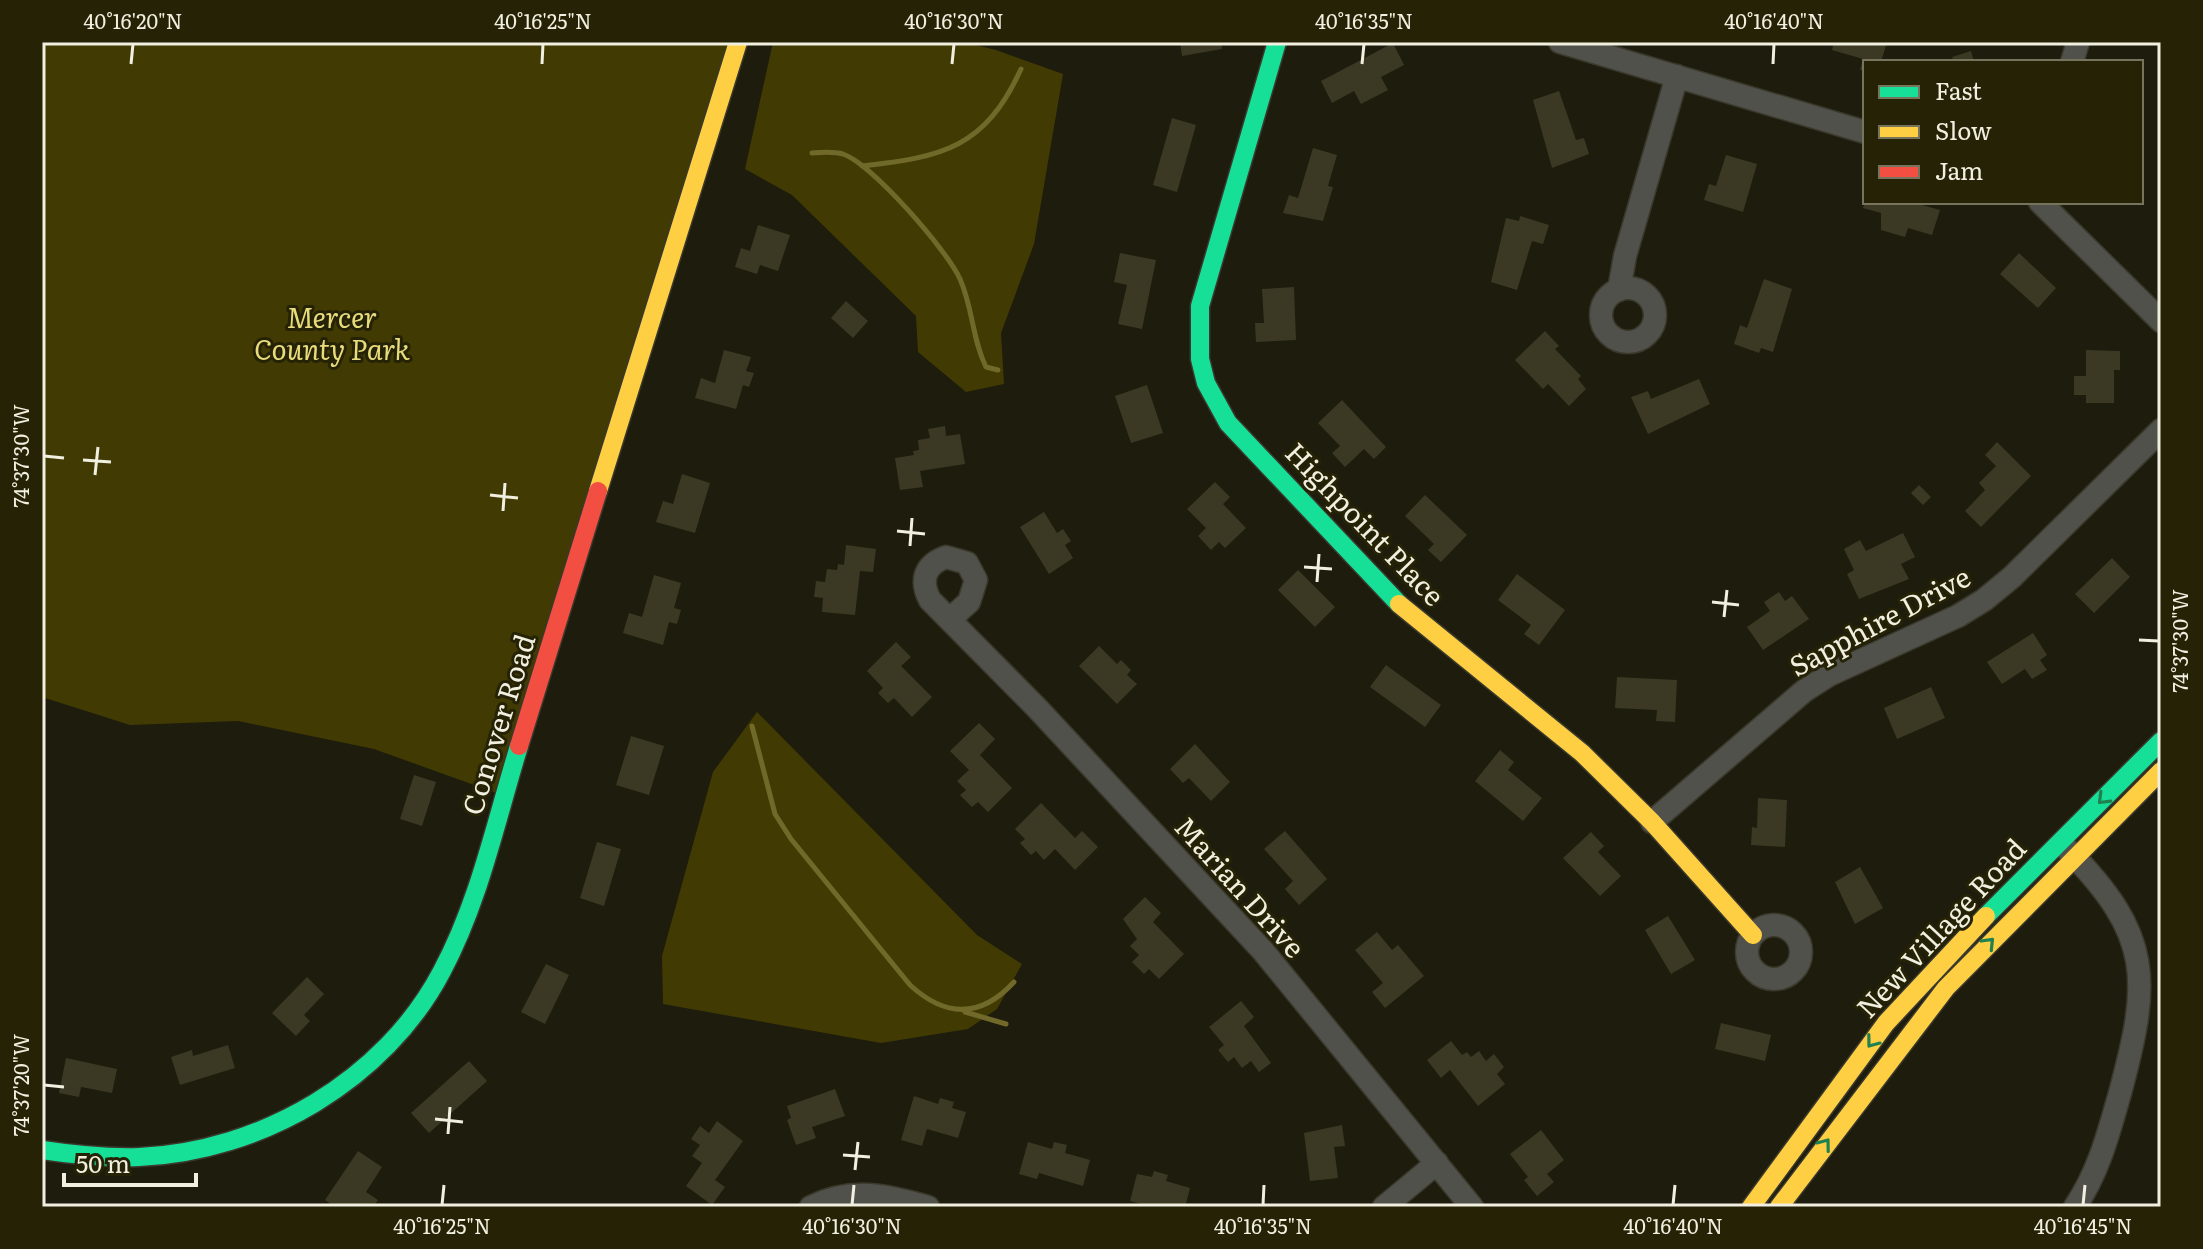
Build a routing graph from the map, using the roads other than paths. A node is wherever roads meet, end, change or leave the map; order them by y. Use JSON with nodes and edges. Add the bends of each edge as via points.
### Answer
{"nodes":[{"id":1,"x":738,"y":42,"type":"edge"},
{"id":2,"x":1277,"y":42,"type":"edge"},
{"id":3,"x":1560,"y":42,"type":"edge"},
{"id":4,"x":1677,"y":76,"type":"junction"},
{"id":5,"x":1863,"y":131,"type":"edge"},
{"id":6,"x":2042,"y":204,"type":"edge"},
{"id":7,"x":1619,"y":290,"type":"dead end"},
{"id":8,"x":2161,"y":321,"type":"edge"},
{"id":9,"x":2161,"y":430,"type":"edge"},
{"id":10,"x":950,"y":619,"type":"dead end"},
{"id":11,"x":2161,"y":741,"type":"edge"},
{"id":12,"x":2161,"y":771,"type":"edge"},
{"id":13,"x":1652,"y":822,"type":"junction"},
{"id":14,"x":2066,"y":849,"type":"junction"},
{"id":15,"x":1753,"y":935,"type":"dead end"},
{"id":16,"x":42,"y":1150,"type":"edge"},
{"id":17,"x":1437,"y":1163,"type":"junction"},
{"id":18,"x":811,"y":1207,"type":"edge"},
{"id":19,"x":928,"y":1207,"type":"edge"},
{"id":20,"x":1384,"y":1207,"type":"edge"},
{"id":21,"x":1472,"y":1207,"type":"edge"},
{"id":22,"x":1751,"y":1207,"type":"edge"},
{"id":23,"x":1779,"y":1207,"type":"edge"},
{"id":24,"x":2075,"y":1207,"type":"edge"}],
"edges":[{"from":1,"to":16,"type":"street","name":"Conover Road","via":[[461,932],[426,1000],[384,1051],[355,1075],[251,1134],[214,1146],[138,1158]]},
{"from":2,"to":13,"type":"street","name":"Highpoint Place","via":[[1200,306],[1200,359],[1212,395],[1228,423],[1392,598],[1534,712]]},
{"from":3,"to":4,"type":"street"},
{"from":4,"to":5,"type":"street"},
{"from":4,"to":7,"type":"street"},
{"from":6,"to":8,"type":"street"},
{"from":9,"to":13,"type":"street","name":"Sapphire Drive","via":[[1984,600],[1804,691]]},
{"from":10,"to":17,"type":"street","name":"Marian Drive","via":[[1263,951]]},
{"from":11,"to":14,"type":"street","name":"New Village Road","one_way":true},
{"from":12,"to":14,"type":"street","name":"New Village Road"},
{"from":13,"to":15,"type":"street","name":"Highpoint Place"},
{"from":14,"to":22,"type":"street","name":"New Village Road","one_way":true,"via":[[1929,973]]},
{"from":23,"to":14,"type":"street","name":"New Village Road","one_way":true,"via":[[1946,988]]},
{"from":14,"to":24,"type":"street","via":[[2118,912],[2129,933],[2141,990],[2138,1027],[2102,1158]]},
{"from":17,"to":20,"type":"street"},
{"from":17,"to":21,"type":"street","name":"Marian Drive"},
{"from":18,"to":19,"type":"street","via":[[864,1193]]}]}
